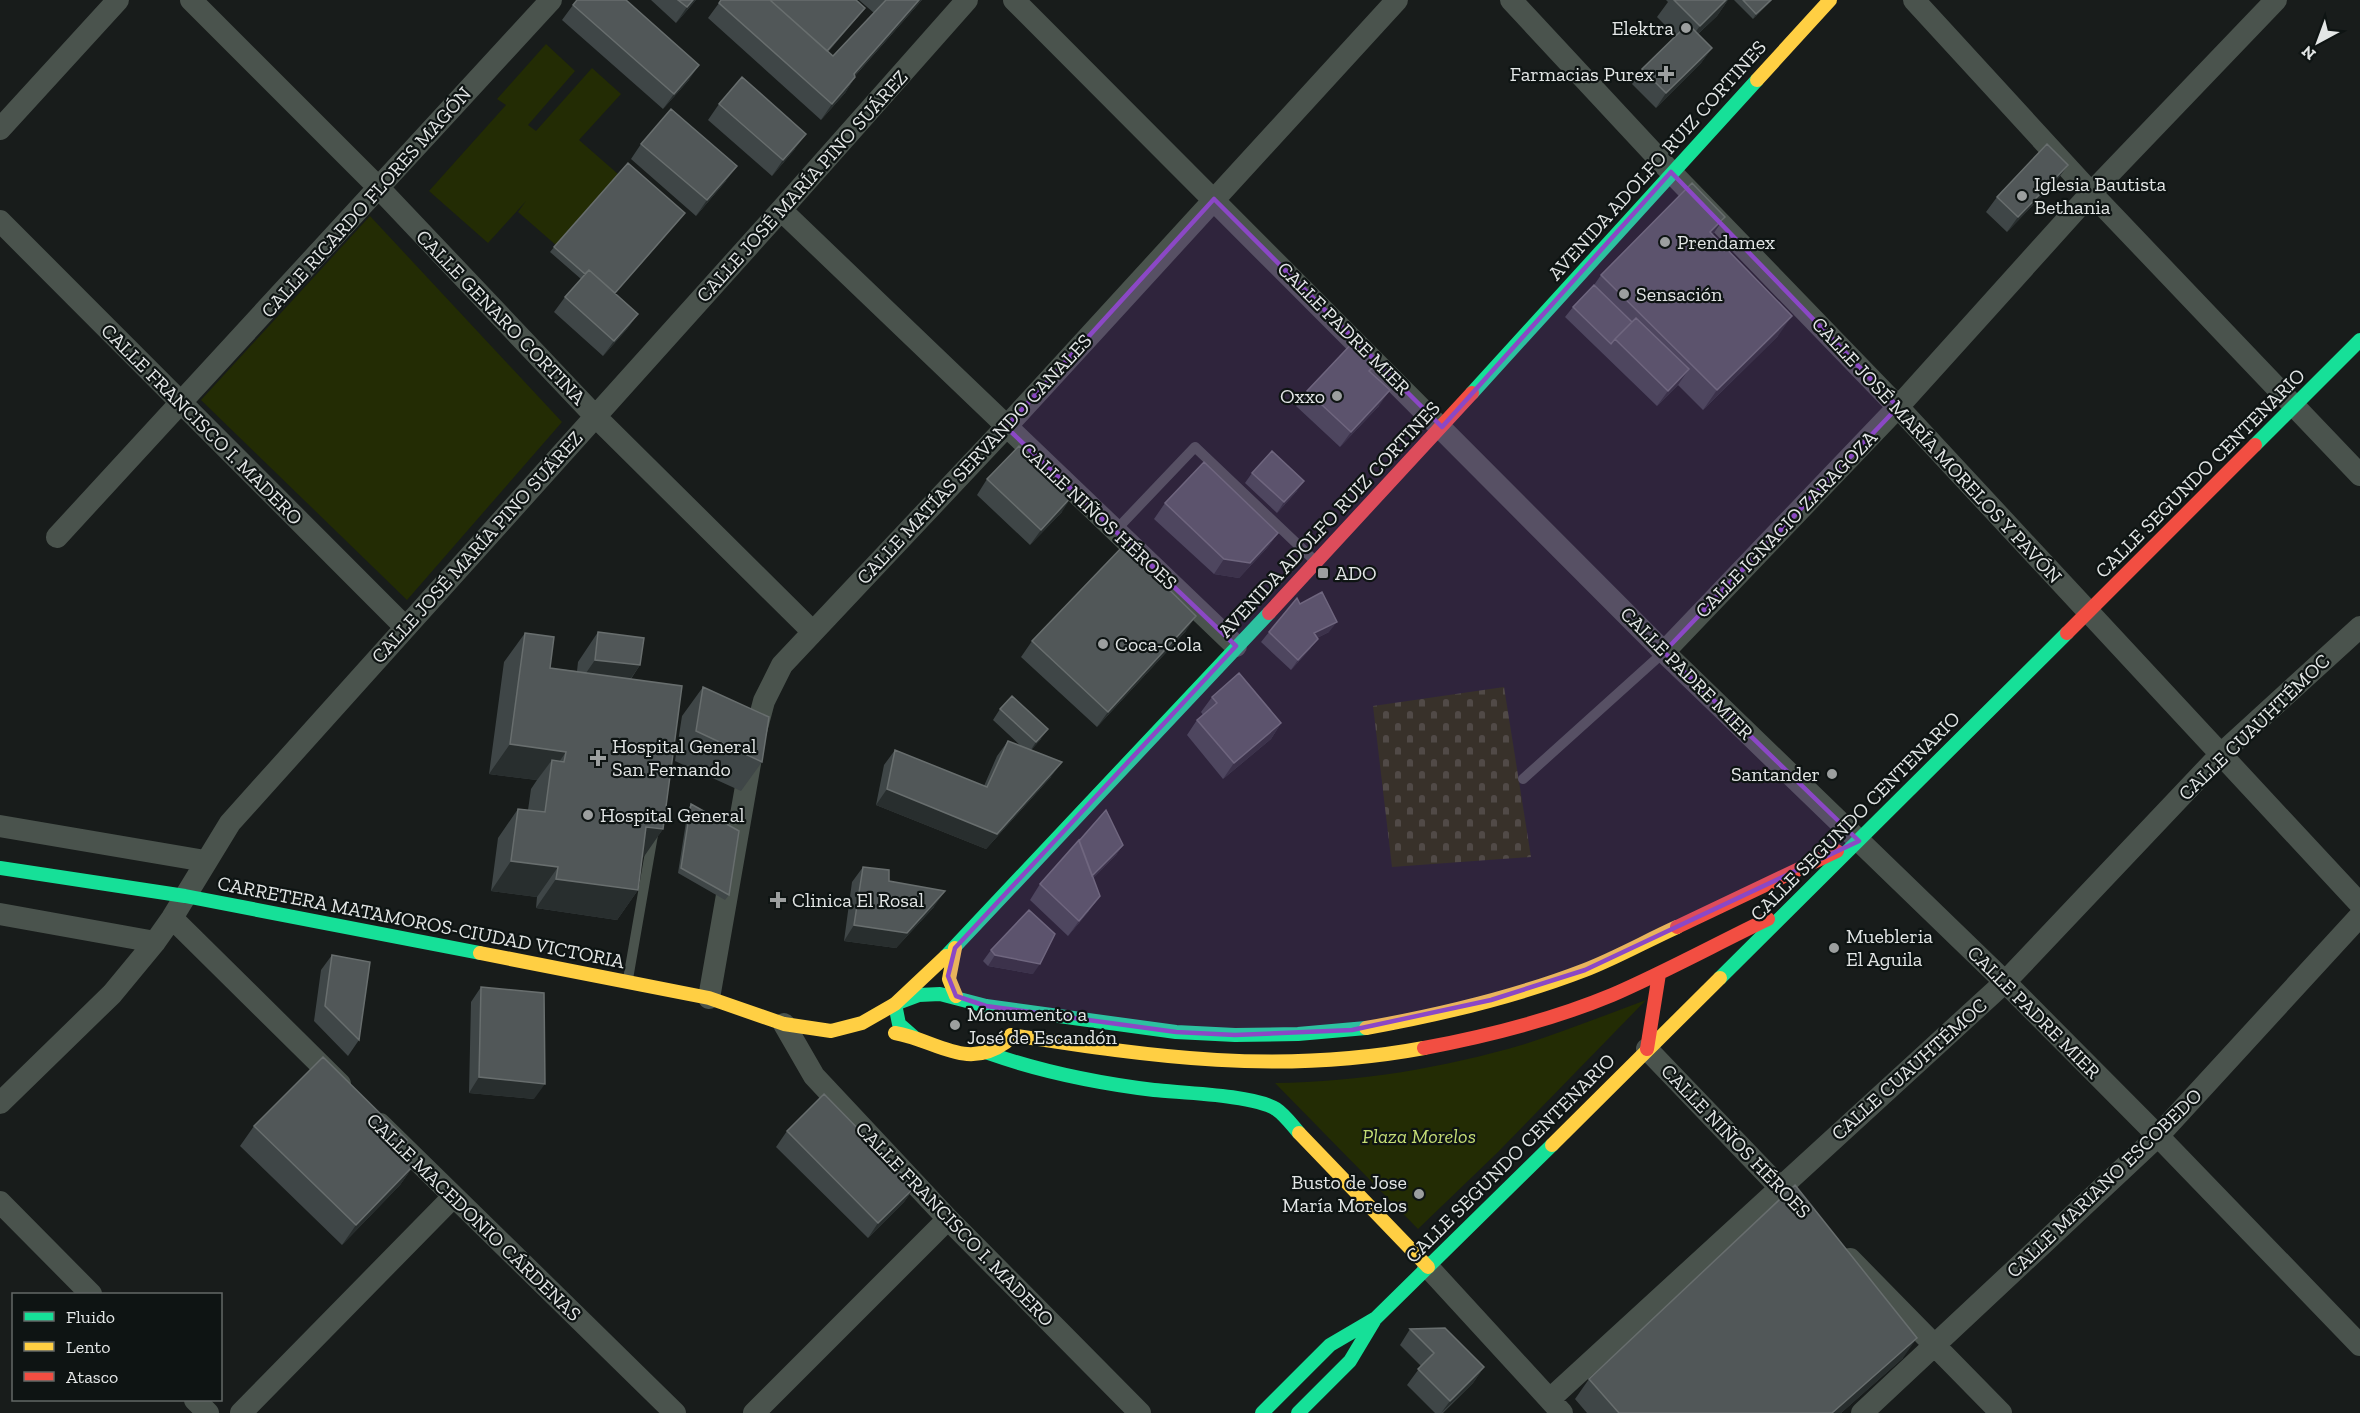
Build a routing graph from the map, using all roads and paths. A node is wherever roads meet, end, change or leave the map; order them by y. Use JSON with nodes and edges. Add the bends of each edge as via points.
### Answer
{"nodes":[{"id":1,"x":118,"y":0,"type":"edge"},
{"id":2,"x":191,"y":0,"type":"edge"},
{"id":3,"x":551,"y":0,"type":"edge"},
{"id":4,"x":967,"y":0,"type":"edge"},
{"id":5,"x":1014,"y":0,"type":"edge"},
{"id":6,"x":1397,"y":0,"type":"edge"},
{"id":7,"x":1511,"y":0,"type":"edge"},
{"id":8,"x":1830,"y":0,"type":"edge"},
{"id":9,"x":1914,"y":0,"type":"edge"},
{"id":10,"x":2276,"y":0,"type":"edge"},
{"id":11,"x":0,"y":129,"type":"edge"},
{"id":12,"x":1671,"y":172,"type":"junction"},
{"id":13,"x":378,"y":187,"type":"junction"},
{"id":14,"x":2091,"y":193,"type":"junction"},
{"id":15,"x":1214,"y":199,"type":"junction"},
{"id":16,"x":781,"y":210,"type":"junction"},
{"id":17,"x":0,"y":222,"type":"edge"},
{"id":18,"x":2360,"y":340,"type":"edge"},
{"id":19,"x":181,"y":404,"type":"junction"},
{"id":20,"x":2296,"y":405,"type":"junction"},
{"id":21,"x":1898,"y":407,"type":"junction"},
{"id":22,"x":595,"y":416,"type":"junction"},
{"id":23,"x":1006,"y":427,"type":"junction"},
{"id":24,"x":1442,"y":427,"type":"junction"},
{"id":25,"x":2360,"y":475,"type":"edge"},
{"id":26,"x":1115,"y":531,"type":"junction"},
{"id":27,"x":57,"y":537,"type":"dead end"},
{"id":28,"x":1317,"y":562,"type":"junction"},
{"id":29,"x":2089,"y":611,"type":"junction"},
{"id":30,"x":405,"y":627,"type":"junction"},
{"id":31,"x":2360,"y":627,"type":"edge"},
{"id":32,"x":813,"y":632,"type":"junction"},
{"id":33,"x":1236,"y":646,"type":"junction"},
{"id":34,"x":1664,"y":652,"type":"junction"},
{"id":35,"x":2221,"y":754,"type":"junction"},
{"id":36,"x":1523,"y":779,"type":"dead end"},
{"id":37,"x":655,"y":823,"type":"edge"},
{"id":38,"x":0,"y":826,"type":"edge"},
{"id":39,"x":1859,"y":841,"type":"junction"},
{"id":40,"x":205,"y":861,"type":"junction"},
{"id":41,"x":0,"y":868,"type":"edge"},
{"id":42,"x":185,"y":896,"type":"junction"},
{"id":43,"x":2360,"y":904,"type":"edge"},
{"id":44,"x":1792,"y":908,"type":"junction"},
{"id":45,"x":0,"y":914,"type":"edge"},
{"id":46,"x":2360,"y":916,"type":"edge"},
{"id":47,"x":172,"y":918,"type":"junction"},
{"id":48,"x":155,"y":942,"type":"junction"},
{"id":49,"x":956,"y":948,"type":"junction"},
{"id":50,"x":1659,"y":974,"type":"junction"},
{"id":51,"x":2005,"y":982,"type":"junction"},
{"id":52,"x":627,"y":983,"type":"junction"},
{"id":53,"x":956,"y":996,"type":"junction"},
{"id":54,"x":709,"y":998,"type":"junction"},
{"id":55,"x":895,"y":1004,"type":"junction"},
{"id":56,"x":986,"y":1006,"type":"junction"},
{"id":57,"x":784,"y":1024,"type":"junction"},
{"id":58,"x":831,"y":1031,"type":"junction"},
{"id":59,"x":1423,"y":1033,"type":"junction"},
{"id":60,"x":1011,"y":1035,"type":"junction"},
{"id":61,"x":915,"y":1038,"type":"junction"},
{"id":62,"x":1647,"y":1049,"type":"junction"},
{"id":63,"x":988,"y":1053,"type":"junction"},
{"id":64,"x":351,"y":1095,"type":"edge"},
{"id":65,"x":0,"y":1103,"type":"edge"},
{"id":66,"x":368,"y":1112,"type":"edge"},
{"id":67,"x":2158,"y":1136,"type":"junction"},
{"id":68,"x":1780,"y":1188,"type":"junction"},
{"id":69,"x":453,"y":1197,"type":"junction"},
{"id":70,"x":0,"y":1202,"type":"edge"},
{"id":71,"x":1804,"y":1212,"type":"edge"},
{"id":72,"x":948,"y":1219,"type":"junction"},
{"id":73,"x":1836,"y":1245,"type":"edge"},
{"id":74,"x":1428,"y":1267,"type":"junction"},
{"id":75,"x":90,"y":1293,"type":"edge"},
{"id":76,"x":1376,"y":1318,"type":"junction"},
{"id":77,"x":1934,"y":1345,"type":"junction"},
{"id":78,"x":2360,"y":1345,"type":"edge"},
{"id":79,"x":196,"y":1401,"type":"edge"},
{"id":80,"x":1556,"y":1406,"type":"edge"},
{"id":81,"x":208,"y":1413,"type":"edge"},
{"id":82,"x":241,"y":1413,"type":"edge"},
{"id":83,"x":675,"y":1413,"type":"edge"},
{"id":84,"x":754,"y":1413,"type":"edge"},
{"id":85,"x":1140,"y":1413,"type":"edge"},
{"id":86,"x":1263,"y":1413,"type":"edge"},
{"id":87,"x":1298,"y":1413,"type":"edge"},
{"id":88,"x":1862,"y":1413,"type":"edge"},
{"id":89,"x":2001,"y":1413,"type":"edge"}],
"edges":[{"from":1,"to":11,"type":"street"},
{"from":2,"to":13,"type":"street","name":"CALLE GENARO CORTINA"},
{"from":3,"to":13,"type":"street","name":"CALLE RICARDO FLORES MAGÓN"},
{"from":4,"to":16,"type":"street","name":"CALLE JOSÉ MARÍA PINO SUÁREZ"},
{"from":5,"to":15,"type":"street","name":"CALLE PADRE MIER"},
{"from":6,"to":15,"type":"street","name":"CALLE MATÍAS SERVANDO CANALES"},
{"from":7,"to":12,"type":"street","name":"CALLE JOSÉ MARÍA MORELOS Y PAVÓN"},
{"from":8,"to":12,"type":"street","name":"AVENIDA ADOLFO RUIZ CORTINES"},
{"from":9,"to":14,"type":"street"},
{"from":10,"to":14,"type":"street","name":"CALLE IGNACIO ZARAGOZA"},
{"from":12,"to":21,"type":"street","name":"CALLE JOSÉ MARÍA MORELOS Y PAVÓN"},
{"from":12,"to":24,"type":"street","name":"AVENIDA ADOLFO RUIZ CORTINES"},
{"from":13,"to":19,"type":"street","name":"CALLE RICARDO FLORES MAGÓN"},
{"from":13,"to":22,"type":"street","name":"CALLE GENARO CORTINA"},
{"from":14,"to":20,"type":"street"},
{"from":14,"to":21,"type":"street","name":"CALLE IGNACIO ZARAGOZA"},
{"from":15,"to":23,"type":"street","name":"CALLE MATÍAS SERVANDO CANALES"},
{"from":15,"to":24,"type":"street","name":"CALLE PADRE MIER"},
{"from":16,"to":22,"type":"street","name":"CALLE JOSÉ MARÍA PINO SUÁREZ"},
{"from":16,"to":23,"type":"street","name":"CALLE NIÑOS HÉROES"},
{"from":17,"to":19,"type":"street","name":"CALLE FRANCISCO I. MADERO"},
{"from":18,"to":20,"type":"street","name":"CALLE SEGUNDO CENTENARIO"},
{"from":19,"to":27,"type":"street","name":"CALLE RICARDO FLORES MAGÓN"},
{"from":19,"to":30,"type":"street","name":"CALLE FRANCISCO I. MADERO"},
{"from":20,"to":25,"type":"street"},
{"from":20,"to":29,"type":"street","name":"CALLE SEGUNDO CENTENARIO"},
{"from":21,"to":29,"type":"street","name":"CALLE JOSÉ MARÍA MORELOS Y PAVÓN"},
{"from":21,"to":34,"type":"street","name":"CALLE IGNACIO ZARAGOZA"},
{"from":22,"to":30,"type":"street","name":"CALLE JOSÉ MARÍA PINO SUÁREZ"},
{"from":22,"to":32,"type":"street","name":"CALLE GENARO CORTINA"},
{"from":23,"to":26,"type":"street","name":"CALLE NIÑOS HÉROES"},
{"from":23,"to":32,"type":"street","name":"CALLE MATÍAS SERVANDO CANALES"},
{"from":24,"to":28,"type":"street","name":"AVENIDA ADOLFO RUIZ CORTINES"},
{"from":24,"to":34,"type":"street","name":"CALLE PADRE MIER"},
{"from":26,"to":28,"type":"lane","via":[[1195,447]]},
{"from":26,"to":33,"type":"street","name":"CALLE NIÑOS HÉROES"},
{"from":28,"to":33,"type":"street","name":"AVENIDA ADOLFO RUIZ CORTINES"},
{"from":29,"to":35,"type":"street","name":"CALLE JOSÉ MARÍA MORELOS Y PAVÓN"},
{"from":29,"to":39,"type":"street","name":"CALLE SEGUNDO CENTENARIO"},
{"from":30,"to":40,"type":"street","name":"CALLE JOSÉ MARÍA PINO SUÁREZ","via":[[230,823]]},
{"from":31,"to":35,"type":"street","name":"CALLE CUAUHTÉMOC"},
{"from":32,"to":54,"type":"street","name":"CALLE MATÍAS SERVANDO CANALES","via":[[782,665],[764,701]]},
{"from":33,"to":49,"type":"street","name":"AVENIDA ADOLFO RUIZ CORTINES"},
{"from":34,"to":36,"type":"lane"},
{"from":34,"to":39,"type":"street","name":"CALLE PADRE MIER"},
{"from":35,"to":43,"type":"street","name":"CALLE JOSÉ MARÍA MORELOS Y PAVÓN"},
{"from":35,"to":51,"type":"street","name":"CALLE CUAUHTÉMOC"},
{"from":37,"to":52,"type":"lane"},
{"from":38,"to":40,"type":"street"},
{"from":39,"to":44,"type":"street","name":"CALLE SEGUNDO CENTENARIO"},
{"from":39,"to":51,"type":"street","name":"CALLE PADRE MIER"},
{"from":39,"to":59,"type":"street","via":[[1584,970],[1491,1000]]},
{"from":40,"to":42,"type":"street","name":"CALLE JOSÉ MARÍA PINO SUÁREZ"},
{"from":41,"to":42,"type":"street","name":"CARRETERA MATAMOROS-CIUDAD VICTORIA"},
{"from":42,"to":47,"type":"street","name":"CALLE JOSÉ MARÍA PINO SUÁREZ"},
{"from":42,"to":52,"type":"street","name":"CARRETERA MATAMOROS-CIUDAD VICTORIA"},
{"from":44,"to":50,"type":"street"},
{"from":44,"to":62,"type":"street","name":"CALLE SEGUNDO CENTENARIO"},
{"from":45,"to":48,"type":"street"},
{"from":46,"to":67,"type":"street","name":"CALLE MARIANO ESCOBEDO"},
{"from":47,"to":48,"type":"street","name":"CALLE JOSÉ MARÍA PINO SUÁREZ"},
{"from":47,"to":64,"type":"street","name":"CALLE MACEDONIO CÁRDENAS"},
{"from":48,"to":65,"type":"street","name":"CALLE JOSÉ MARÍA PINO SUÁREZ","via":[[112,994]]},
{"from":49,"to":53,"type":"street","via":[[948,976]]},
{"from":49,"to":55,"type":"street","name":"AVENIDA ADOLFO RUIZ CORTINES"},
{"from":50,"to":59,"type":"street","via":[[1587,1004],[1523,1024]]},
{"from":50,"to":62,"type":"street"},
{"from":51,"to":67,"type":"street","name":"CALLE PADRE MIER"},
{"from":51,"to":68,"type":"street","name":"CALLE CUAUHTÉMOC"},
{"from":52,"to":54,"type":"street","name":"CARRETERA MATAMOROS-CIUDAD VICTORIA"},
{"from":53,"to":55,"type":"street","via":[[922,993]]},
{"from":53,"to":56,"type":"street"},
{"from":54,"to":57,"type":"street","name":"CARRETERA MATAMOROS-CIUDAD VICTORIA"},
{"from":55,"to":58,"type":"street","name":"AVENIDA ADOLFO RUIZ CORTINES","via":[[862,1023]]},
{"from":55,"to":61,"type":"street","via":[[899,1024]]},
{"from":56,"to":59,"type":"street","via":[[1176,1032]]},
{"from":56,"to":60,"type":"street","via":[[1005,1022]]},
{"from":57,"to":58,"type":"street","name":"CARRETERA MATAMOROS-CIUDAD VICTORIA"},
{"from":57,"to":72,"type":"street","name":"CALLE FRANCISCO I. MADERO","via":[[814,1076]]},
{"from":58,"to":61,"type":"street","name":"CARRETERA MATAMOROS-CIUDAD VICTORIA","via":[[902,1033]]},
{"from":59,"to":60,"type":"street","via":[[1360,1058],[1286,1063],[1137,1055]]},
{"from":60,"to":63,"type":"street","via":[[1003,1046]]},
{"from":61,"to":63,"type":"street","name":"CARRETERA MATAMOROS-CIUDAD VICTORIA","via":[[956,1053]]},
{"from":62,"to":68,"type":"street","name":"CALLE NIÑOS HÉROES"},
{"from":62,"to":74,"type":"street","name":"CALLE SEGUNDO CENTENARIO"},
{"from":63,"to":74,"type":"street","name":"CARRETERA MATAMOROS-CIUDAD VICTORIA","via":[[1101,1081],[1253,1100],[1276,1109]]},
{"from":66,"to":69,"type":"street","name":"CALLE MACEDONIO CÁRDENAS"},
{"from":67,"to":77,"type":"street","name":"CALLE MARIANO ESCOBEDO"},
{"from":67,"to":78,"type":"street","name":"CALLE PADRE MIER"},
{"from":68,"to":71,"type":"street","name":"CALLE NIÑOS HÉROES"},
{"from":68,"to":80,"type":"street","name":"CALLE CUAUHTÉMOC"},
{"from":69,"to":82,"type":"street"},
{"from":69,"to":83,"type":"street","name":"CALLE MACEDONIO CÁRDENAS"},
{"from":70,"to":75,"type":"street"},
{"from":72,"to":84,"type":"street"},
{"from":72,"to":85,"type":"street","name":"CALLE FRANCISCO I. MADERO"},
{"from":73,"to":77,"type":"street"},
{"from":74,"to":76,"type":"street","name":"CALLE SEGUNDO CENTENARIO"},
{"from":74,"to":80,"type":"street"},
{"from":76,"to":86,"type":"street","name":"CALLE SEGUNDO CENTENARIO","via":[[1330,1346]]},
{"from":76,"to":87,"type":"street","name":"CALLE SEGUNDO CENTENARIO","via":[[1350,1361]]},
{"from":77,"to":88,"type":"street","name":"CALLE MARIANO ESCOBEDO"},
{"from":77,"to":89,"type":"street"},
{"from":79,"to":81,"type":"street"}]}
